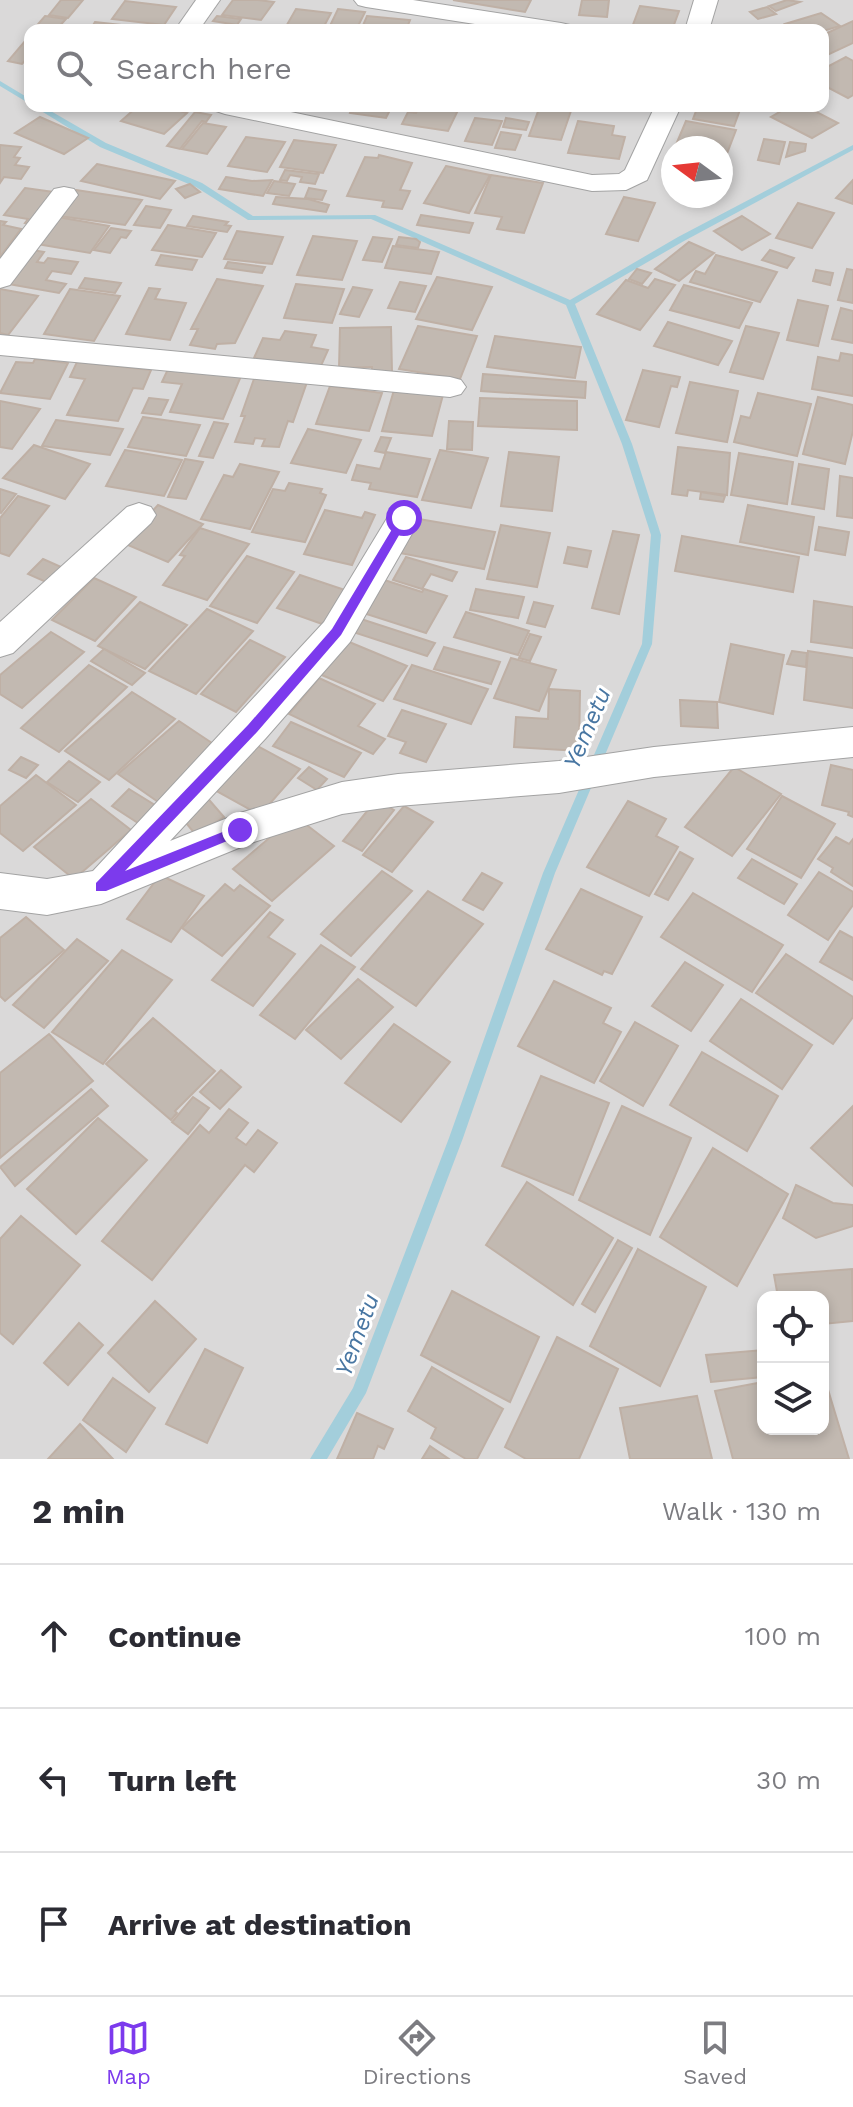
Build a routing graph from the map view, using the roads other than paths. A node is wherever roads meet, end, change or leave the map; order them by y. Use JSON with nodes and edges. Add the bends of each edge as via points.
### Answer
{"nodes":[{"id":1,"x":208,"y":0,"type":"edge"},
{"id":2,"x":366,"y":0,"type":"edge"},
{"id":3,"x":706,"y":0,"type":"edge"},
{"id":4,"x":191,"y":24,"type":"edge"},
{"id":5,"x":522,"y":24,"type":"edge"},
{"id":6,"x":699,"y":24,"type":"edge"},
{"id":7,"x":254,"y":112,"type":"edge"},
{"id":8,"x":665,"y":112,"type":"edge"},
{"id":9,"x":64,"y":195,"type":"dead end"},
{"id":10,"x":0,"y":279,"type":"edge"},
{"id":11,"x":0,"y":345,"type":"edge"},
{"id":12,"x":450,"y":387,"type":"dead end"},
{"id":13,"x":139,"y":515,"type":"dead end"},
{"id":14,"x":404,"y":518,"type":"dead end"},
{"id":15,"x":0,"y":643,"type":"edge"},
{"id":16,"x":853,"y":742,"type":"edge"},
{"id":17,"x":101,"y":887,"type":"junction"},
{"id":18,"x":0,"y":891,"type":"edge"}],
"edges":[{"from":1,"to":4,"type":"street"},
{"from":2,"to":5,"type":"street"},
{"from":3,"to":6,"type":"street"},
{"from":7,"to":8,"type":"street","via":[[592,183],[626,182],[637,174]]},
{"from":9,"to":10,"type":"street"},
{"from":11,"to":12,"type":"street"},
{"from":13,"to":15,"type":"street"},
{"from":14,"to":17,"type":"street","via":[[337,632]]},
{"from":16,"to":17,"type":"street","via":[[342,798],[240,830]]},
{"from":17,"to":18,"type":"street","via":[[47,897]]}]}
